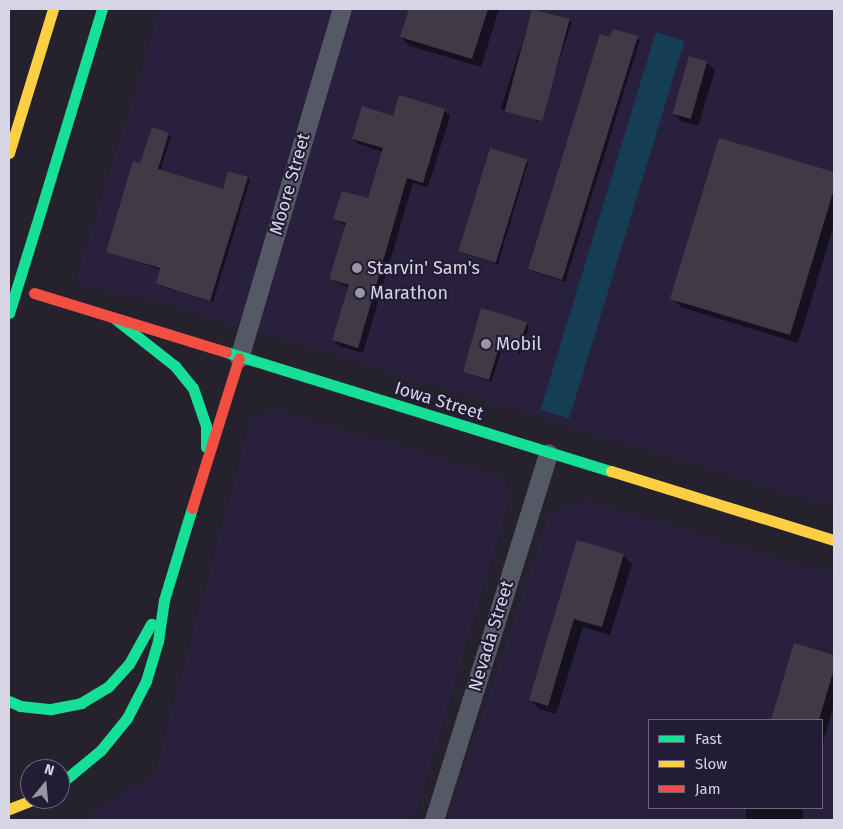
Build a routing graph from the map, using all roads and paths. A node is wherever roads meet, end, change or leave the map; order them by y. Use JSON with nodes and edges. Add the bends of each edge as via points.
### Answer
{"nodes":[{"id":1,"x":53,"y":9,"type":"edge"},
{"id":2,"x":102,"y":9,"type":"edge"},
{"id":3,"x":342,"y":9,"type":"edge"},
{"id":4,"x":9,"y":153,"type":"edge"},
{"id":5,"x":34,"y":293,"type":"dead end"},
{"id":6,"x":9,"y":313,"type":"edge"},
{"id":7,"x":114,"y":318,"type":"junction"},
{"id":8,"x":239,"y":358,"type":"junction"},
{"id":9,"x":548,"y":452,"type":"junction"},
{"id":10,"x":207,"y":456,"type":"junction"},
{"id":11,"x":834,"y":540,"type":"edge"},
{"id":12,"x":164,"y":600,"type":"junction"},
{"id":13,"x":9,"y":701,"type":"edge"},
{"id":14,"x":70,"y":776,"type":"edge"},
{"id":15,"x":434,"y":820,"type":"edge"}],
"edges":[{"from":1,"to":4,"type":"main road"},
{"from":2,"to":6,"type":"main road","bridge":true},
{"from":3,"to":8,"type":"street","name":"Moore Street"},
{"from":5,"to":7,"type":"main road","name":"Iowa Street"},
{"from":7,"to":8,"type":"main road","name":"Iowa Street"},
{"from":7,"to":10,"type":"main road","via":[[175,366],[193,388],[206,426]]},
{"from":8,"to":9,"type":"main road","name":"Iowa Street"},
{"from":8,"to":10,"type":"main road"},
{"from":9,"to":11,"type":"main road","name":"Iowa Street"},
{"from":9,"to":15,"type":"street","name":"Nevada Street"},
{"from":10,"to":12,"type":"main road"},
{"from":12,"to":13,"type":"main road","via":[[129,664],[108,687],[81,702],[51,709],[20,706]]},
{"from":12,"to":14,"type":"main road","via":[[151,665],[127,718],[102,750]]}]}
